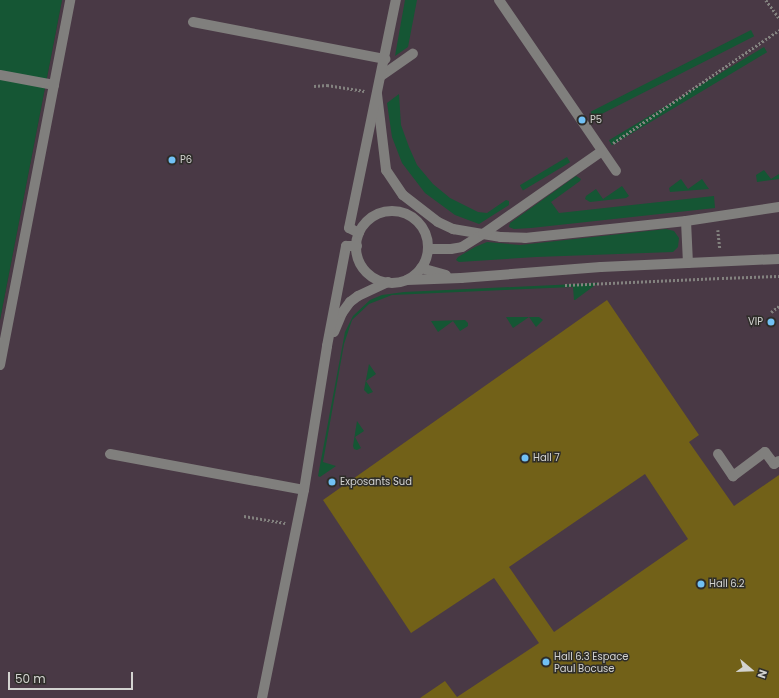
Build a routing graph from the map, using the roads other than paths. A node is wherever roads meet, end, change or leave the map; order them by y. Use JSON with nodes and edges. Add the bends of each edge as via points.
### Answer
{"nodes":[{"id":1,"x":70,"y":0,"type":"edge"},
{"id":2,"x":396,"y":0,"type":"edge"},
{"id":3,"x":499,"y":0,"type":"edge"},
{"id":4,"x":193,"y":22,"type":"dead end"},
{"id":5,"x":413,"y":54,"type":"dead end"},
{"id":6,"x":385,"y":59,"type":"junction"},
{"id":7,"x":0,"y":75,"type":"edge"},
{"id":8,"x":381,"y":76,"type":"junction"},
{"id":9,"x":54,"y":85,"type":"junction"},
{"id":10,"x":377,"y":94,"type":"junction"},
{"id":11,"x":602,"y":151,"type":"junction"},
{"id":12,"x":616,"y":171,"type":"dead end"},
{"id":13,"x":779,"y":207,"type":"edge"},
{"id":14,"x":686,"y":221,"type":"junction"},
{"id":15,"x":349,"y":228,"type":"junction"},
{"id":16,"x":359,"y":233,"type":"junction"},
{"id":17,"x":483,"y":234,"type":"junction"},
{"id":18,"x":346,"y":246,"type":"junction"},
{"id":19,"x":356,"y":246,"type":"junction"},
{"id":20,"x":428,"y":249,"type":"junction"},
{"id":21,"x":779,"y":259,"type":"edge"},
{"id":22,"x":688,"y":263,"type":"junction"},
{"id":23,"x":421,"y":268,"type":"junction"},
{"id":24,"x":461,"y":278,"type":"junction"},
{"id":25,"x":407,"y":280,"type":"junction"},
{"id":26,"x":388,"y":282,"type":"junction"},
{"id":27,"x":3,"y":328,"type":"edge"},
{"id":28,"x":0,"y":365,"type":"edge"},
{"id":29,"x":324,"y":373,"type":"junction"},
{"id":30,"x":110,"y":454,"type":"dead end"},
{"id":31,"x":718,"y":454,"type":"dead end"},
{"id":32,"x":779,"y":461,"type":"edge"},
{"id":33,"x":304,"y":490,"type":"junction"},
{"id":34,"x":262,"y":698,"type":"edge"}],
"edges":[{"from":1,"to":9,"type":"lane"},
{"from":2,"to":6,"type":"lane"},
{"from":3,"to":11,"type":"lane"},
{"from":4,"to":6,"type":"lane"},
{"from":5,"to":8,"type":"lane"},
{"from":6,"to":8,"type":"lane"},
{"from":7,"to":9,"type":"lane"},
{"from":8,"to":10,"type":"lane"},
{"from":9,"to":27,"type":"lane"},
{"from":10,"to":15,"type":"lane"},
{"from":10,"to":17,"type":"lane","via":[[386,170],[403,195],[438,222],[453,229]]},
{"from":11,"to":12,"type":"lane"},
{"from":11,"to":17,"type":"lane"},
{"from":13,"to":14,"type":"lane"},
{"from":14,"to":17,"type":"lane","via":[[525,238]]},
{"from":14,"to":22,"type":"lane"},
{"from":15,"to":16,"type":"lane"},
{"from":15,"to":18,"type":"lane"},
{"from":16,"to":19,"type":"lane"},
{"from":16,"to":20,"type":"lane","via":[[374,216],[384,212],[406,213],[416,219],[423,228]]},
{"from":17,"to":20,"type":"lane","via":[[462,247],[451,250]]},
{"from":18,"to":19,"type":"lane"},
{"from":18,"to":29,"type":"lane","via":[[328,338]]},
{"from":19,"to":26,"type":"lane","via":[[362,266],[378,280]]},
{"from":20,"to":23,"type":"lane"},
{"from":21,"to":22,"type":"lane"},
{"from":22,"to":24,"type":"lane"},
{"from":23,"to":24,"type":"lane"},
{"from":23,"to":25,"type":"lane"},
{"from":24,"to":25,"type":"lane"},
{"from":25,"to":26,"type":"lane"},
{"from":26,"to":29,"type":"lane","via":[[358,296],[342,313]]},
{"from":27,"to":28,"type":"lane"},
{"from":29,"to":33,"type":"lane"},
{"from":30,"to":33,"type":"lane"},
{"from":31,"to":32,"type":"lane","via":[[733,476],[765,452],[774,464]]},
{"from":33,"to":34,"type":"lane"}]}
